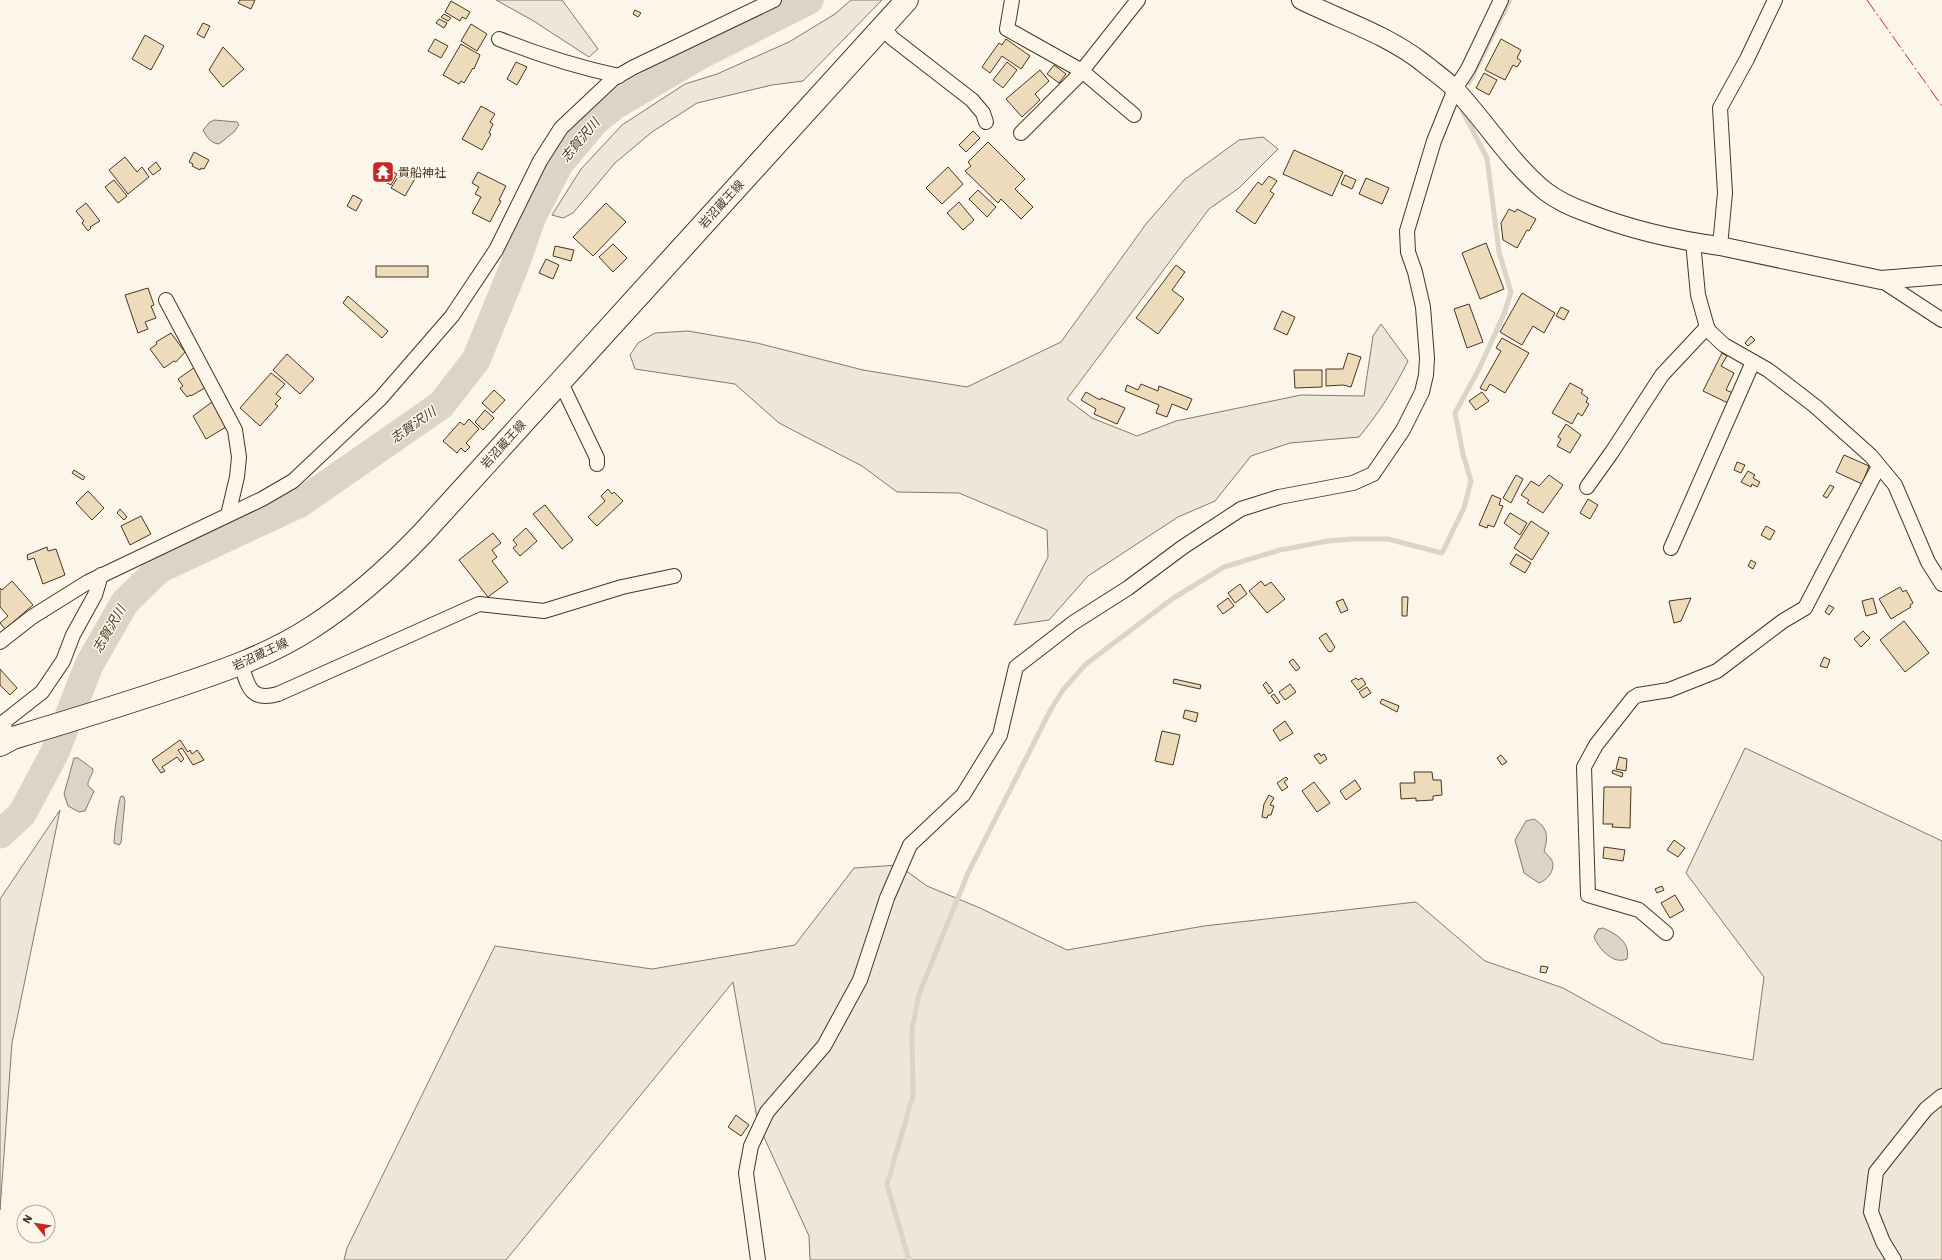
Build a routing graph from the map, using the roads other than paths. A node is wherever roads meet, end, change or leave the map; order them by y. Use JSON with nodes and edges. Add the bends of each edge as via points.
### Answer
{"nodes":[{"id":1,"x":774,"y":0,"type":"edge"},
{"id":2,"x":907,"y":0,"type":"edge"},
{"id":3,"x":1012,"y":0,"type":"edge"},
{"id":4,"x":1138,"y":0,"type":"edge"},
{"id":5,"x":1301,"y":0,"type":"edge"},
{"id":6,"x":1501,"y":0,"type":"edge"},
{"id":7,"x":1775,"y":0,"type":"edge"},
{"id":8,"x":883,"y":27,"type":"junction"},
{"id":9,"x":499,"y":39,"type":"dead end"},
{"id":10,"x":1082,"y":71,"type":"junction"},
{"id":11,"x":619,"y":76,"type":"junction"},
{"id":12,"x":1454,"y":89,"type":"junction"},
{"id":13,"x":1134,"y":115,"type":"dead end"},
{"id":14,"x":986,"y":122,"type":"dead end"},
{"id":15,"x":1021,"y":133,"type":"dead end"},
{"id":16,"x":1693,"y":242,"type":"junction"},
{"id":17,"x":1720,"y":246,"type":"junction"},
{"id":18,"x":1942,"y":275,"type":"edge"},
{"id":19,"x":1881,"y":280,"type":"junction"},
{"id":20,"x":166,"y":300,"type":"dead end"},
{"id":21,"x":1942,"y":320,"type":"edge"},
{"id":22,"x":1707,"y":327,"type":"junction"},
{"id":23,"x":1753,"y":362,"type":"junction"},
{"id":24,"x":560,"y":381,"type":"junction"},
{"id":25,"x":597,"y":464,"type":"dead end"},
{"id":26,"x":1879,"y":466,"type":"junction"},
{"id":27,"x":1587,"y":487,"type":"dead end"},
{"id":28,"x":228,"y":515,"type":"junction"},
{"id":29,"x":1671,"y":548,"type":"dead end"},
{"id":30,"x":101,"y":575,"type":"junction"},
{"id":31,"x":674,"y":576,"type":"dead end"},
{"id":32,"x":1942,"y":584,"type":"edge"},
{"id":33,"x":0,"y":642,"type":"edge"},
{"id":34,"x":241,"y":664,"type":"junction"},
{"id":35,"x":5,"y":742,"type":"edge"},
{"id":36,"x":1666,"y":933,"type":"dead end"},
{"id":37,"x":1942,"y":1096,"type":"edge"},
{"id":38,"x":758,"y":1260,"type":"edge"},
{"id":39,"x":1894,"y":1260,"type":"edge"}],
"edges":[{"from":1,"to":11,"type":"street","via":[[683,42]]},
{"from":2,"to":8,"type":"main road","name":"岩沼蔵王線"},
{"from":3,"to":10,"type":"street","via":[[1007,29]]},
{"from":4,"to":10,"type":"street"},
{"from":5,"to":12,"type":"street","via":[[1369,31],[1421,61]]},
{"from":6,"to":12,"type":"street","via":[[1468,69]]},
{"from":7,"to":17,"type":"street","via":[[1720,108],[1725,193]]},
{"from":8,"to":14,"type":"street","via":[[892,38],[972,100],[983,112]]},
{"from":8,"to":24,"type":"main road","name":"岩沼蔵王線"},
{"from":9,"to":11,"type":"street","via":[[582,68]]},
{"from":10,"to":13,"type":"street"},
{"from":10,"to":15,"type":"street"},
{"from":11,"to":28,"type":"street","via":[[561,128],[540,161],[496,250],[452,316],[403,374],[293,481]]},
{"from":12,"to":16,"type":"street","via":[[1520,166],[1546,192],[1572,207],[1619,225]]},
{"from":12,"to":38,"type":"street","via":[[1434,141],[1407,231],[1408,252],[1423,307],[1426,375],[1422,392],[1403,430],[1373,474],[1353,483],[1279,497],[1241,509],[1073,623],[1016,667],[1000,735],[963,796],[910,845],[887,898],[856,986],[824,1046],[767,1112],[751,1146],[746,1173]]},
{"from":16,"to":17,"type":"street"},
{"from":16,"to":22,"type":"street","via":[[1698,295]]},
{"from":17,"to":19,"type":"street"},
{"from":18,"to":19,"type":"street"},
{"from":19,"to":21,"type":"street"},
{"from":20,"to":28,"type":"street","via":[[235,430],[239,458]]},
{"from":22,"to":23,"type":"street","via":[[1718,341]]},
{"from":22,"to":27,"type":"street","via":[[1662,375]]},
{"from":23,"to":26,"type":"street","via":[[1768,370],[1814,406]]},
{"from":23,"to":29,"type":"street"},
{"from":24,"to":25,"type":"street","via":[[597,458]]},
{"from":24,"to":34,"type":"main road","name":"岩沼蔵王線","via":[[398,559],[370,584],[310,629]]},
{"from":26,"to":32,"type":"street","via":[[1895,485],[1928,562]]},
{"from":26,"to":36,"type":"street","via":[[1805,608],[1783,621],[1716,671],[1669,690],[1633,698],[1584,766],[1588,895],[1639,910]]},
{"from":28,"to":30,"type":"street"},
{"from":30,"to":33,"type":"street","via":[[32,617]]},
{"from":30,"to":35,"type":"street","via":[[95,595],[73,635],[63,661],[42,692],[5,721]]},
{"from":31,"to":34,"type":"street","via":[[622,587],[544,611],[479,604],[268,697],[258,696],[249,688]]},
{"from":34,"to":35,"type":"main road","name":"岩沼蔵王線"},
{"from":37,"to":39,"type":"street","via":[[1926,1109],[1876,1172],[1872,1212],[1883,1242]]}]}
